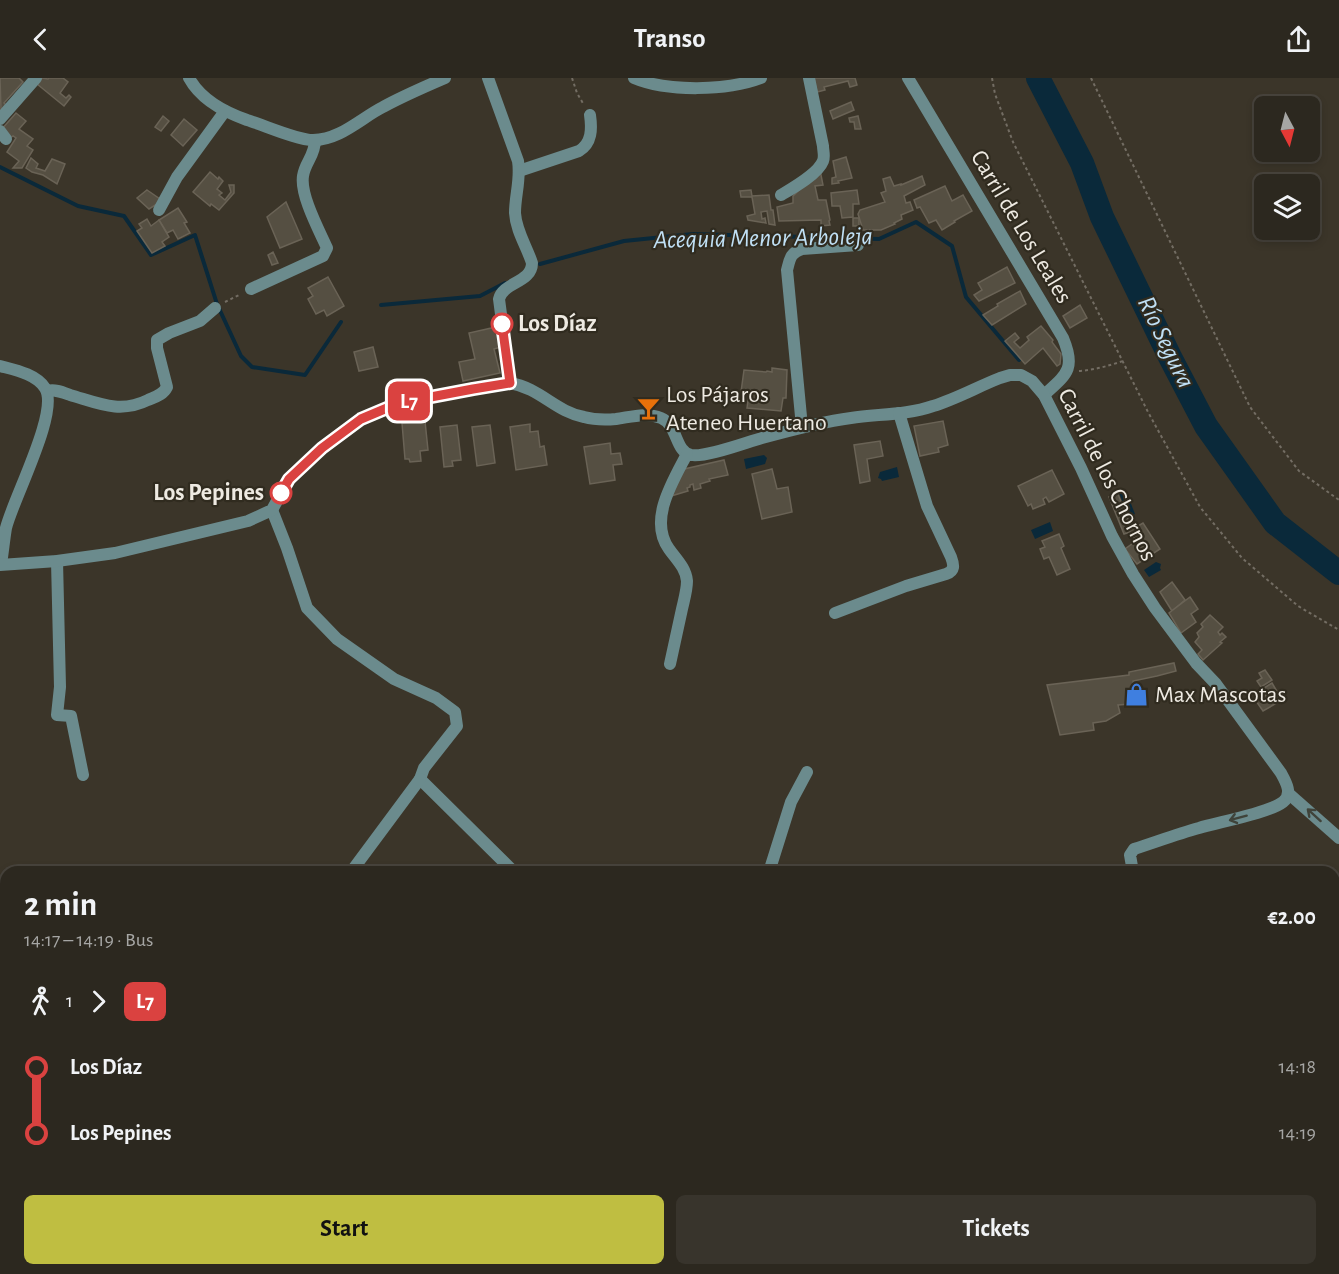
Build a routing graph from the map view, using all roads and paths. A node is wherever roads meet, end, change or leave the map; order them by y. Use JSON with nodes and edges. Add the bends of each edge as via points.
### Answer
{"nodes":[{"id":1,"x":36,"y":78,"type":"edge"},
{"id":2,"x":189,"y":78,"type":"edge"},
{"id":3,"x":446,"y":78,"type":"edge"},
{"id":4,"x":488,"y":78,"type":"edge"},
{"id":5,"x":572,"y":78,"type":"edge"},
{"id":6,"x":634,"y":78,"type":"edge"},
{"id":7,"x":761,"y":78,"type":"edge"},
{"id":8,"x":809,"y":78,"type":"edge"},
{"id":9,"x":908,"y":78,"type":"edge"},
{"id":10,"x":992,"y":78,"type":"edge"},
{"id":11,"x":1091,"y":78,"type":"edge"},
{"id":12,"x":225,"y":111,"type":"junction"},
{"id":13,"x":590,"y":115,"type":"joint"},
{"id":14,"x":0,"y":119,"type":"edge"},
{"id":15,"x":315,"y":140,"type":"junction"},
{"id":16,"x":519,"y":171,"type":"junction"},
{"id":17,"x":781,"y":195,"type":"dead end"},
{"id":18,"x":159,"y":210,"type":"dead end"},
{"id":19,"x":858,"y":245,"type":"dead end"},
{"id":20,"x":251,"y":289,"type":"joint"},
{"id":21,"x":218,"y":306,"type":"joint"},
{"id":22,"x":1122,"y":361,"type":"junction"},
{"id":23,"x":0,"y":366,"type":"edge"},
{"id":24,"x":1068,"y":370,"type":"junction"},
{"id":25,"x":510,"y":383,"type":"junction"},
{"id":26,"x":47,"y":391,"type":"junction"},
{"id":27,"x":1044,"y":395,"type":"junction"},
{"id":28,"x":899,"y":413,"type":"junction"},
{"id":29,"x":802,"y":428,"type":"junction"},
{"id":30,"x":687,"y":454,"type":"junction"},
{"id":31,"x":1339,"y":500,"type":"edge"},
{"id":32,"x":272,"y":510,"type":"junction"},
{"id":33,"x":57,"y":561,"type":"junction"},
{"id":34,"x":1,"y":565,"type":"edge"},
{"id":35,"x":835,"y":613,"type":"dead end"},
{"id":36,"x":1339,"y":630,"type":"edge"},
{"id":37,"x":670,"y":664,"type":"dead end"},
{"id":38,"x":807,"y":772,"type":"dead end"},
{"id":39,"x":83,"y":775,"type":"dead end"},
{"id":40,"x":420,"y":779,"type":"junction"},
{"id":41,"x":1288,"y":793,"type":"junction"},
{"id":42,"x":1339,"y":838,"type":"edge"},
{"id":43,"x":355,"y":866,"type":"edge"},
{"id":44,"x":508,"y":866,"type":"edge"},
{"id":45,"x":771,"y":866,"type":"edge"},
{"id":46,"x":1132,"y":866,"type":"edge"}],
"edges":[{"from":1,"to":14,"type":"street"},
{"from":2,"to":12,"type":"street","via":[[204,96]]},
{"from":3,"to":15,"type":"street","via":[[376,110],[348,129]]},
{"from":4,"to":16,"type":"street"},
{"from":5,"to":13,"type":"path"},
{"from":6,"to":7,"type":"street","via":[[660,85],[724,87]]},
{"from":8,"to":17,"type":"street","via":[[823,162]]},
{"from":9,"to":24,"type":"street","name":"Carril de Los Leales","via":[[1063,338],[1070,362]]},
{"from":10,"to":22,"type":"path","via":[[1013,142]]},
{"from":11,"to":31,"type":"path","via":[[1250,407],[1299,471]]},
{"from":12,"to":15,"type":"street"},
{"from":12,"to":18,"type":"street","via":[[177,177]]},
{"from":13,"to":16,"type":"street","via":[[591,131],[585,148]]},
{"from":15,"to":20,"type":"street","via":[[303,181],[305,196],[327,248],[323,256]]},
{"from":16,"to":25,"type":"street","via":[[515,214],[532,268],[504,290],[499,299]]},
{"from":19,"to":29,"type":"street","via":[[802,249],[790,258],[787,270]]},
{"from":20,"to":21,"type":"path"},
{"from":21,"to":26,"type":"street","via":[[200,321],[157,340],[167,387],[152,399],[132,407],[112,407]]},
{"from":22,"to":24,"type":"path","via":[[1089,370]]},
{"from":22,"to":36,"type":"path","via":[[1200,507],[1242,558],[1298,606]]},
{"from":23,"to":26,"type":"street","via":[[38,380]]},
{"from":24,"to":27,"type":"street"},
{"from":25,"to":30,"type":"street","via":[[533,390],[574,415],[601,420],[649,415],[666,420]]},
{"from":25,"to":32,"type":"street","via":[[399,403],[361,419],[289,479]]},
{"from":26,"to":34,"type":"street","via":[[47,414],[6,526]]},
{"from":27,"to":28,"type":"street","name":"Carril de los Chornos","via":[[1022,375],[1010,375],[932,406]]},
{"from":27,"to":41,"type":"street","name":"Carril de los Chornos","via":[[1133,574],[1281,773]]},
{"from":28,"to":29,"type":"street","name":"Carril de los Chornos"},
{"from":28,"to":35,"type":"street","via":[[927,506],[953,569]]},
{"from":29,"to":30,"type":"street","name":"Carril de los Chornos","via":[[700,455]]},
{"from":30,"to":37,"type":"street","via":[[660,520],[666,546],[683,568],[687,583]]},
{"from":32,"to":33,"type":"street","via":[[248,521],[115,553]]},
{"from":32,"to":40,"type":"street","via":[[307,608],[337,639],[394,680],[436,698],[455,712],[457,726],[424,768]]},
{"from":33,"to":34,"type":"street"},
{"from":33,"to":39,"type":"street","via":[[57,715],[71,716]]},
{"from":38,"to":45,"type":"street","via":[[791,802]]},
{"from":40,"to":43,"type":"street"},
{"from":40,"to":44,"type":"street"},
{"from":42,"to":41,"type":"street","one_way":true},
{"from":41,"to":46,"type":"street","one_way":true,"via":[[1284,801],[1272,808],[1134,849],[1130,855]]}]}
